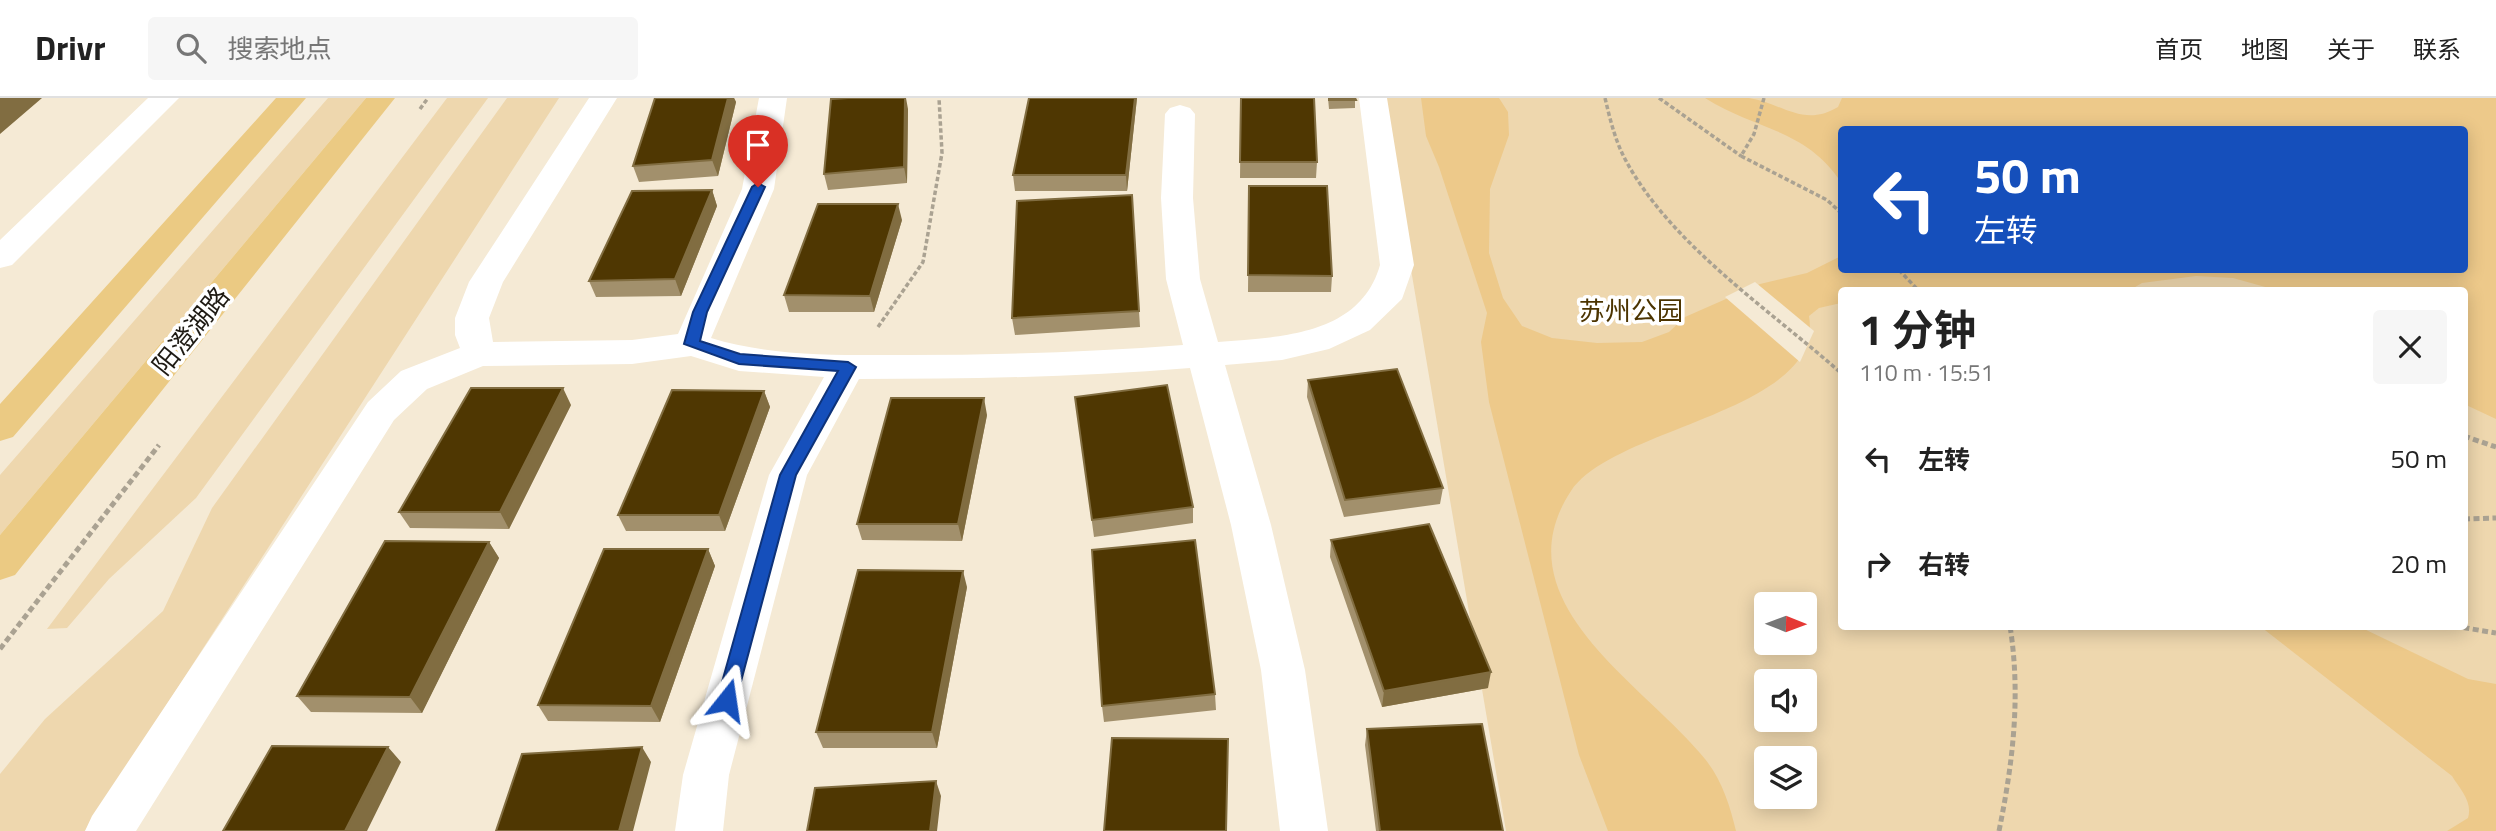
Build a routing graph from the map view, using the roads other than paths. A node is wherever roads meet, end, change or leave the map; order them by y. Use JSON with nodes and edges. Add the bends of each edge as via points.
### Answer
{"nodes":[{"id":1,"x":165,"y":98,"type":"edge"},
{"id":2,"x":292,"y":98,"type":"edge"},
{"id":3,"x":381,"y":98,"type":"edge"},
{"id":4,"x":603,"y":98,"type":"edge"},
{"id":5,"x":773,"y":98,"type":"edge"},
{"id":6,"x":1373,"y":98,"type":"edge"},
{"id":7,"x":1180,"y":114,"type":"dead end"},
{"id":8,"x":0,"y":258,"type":"edge"},
{"id":9,"x":692,"y":344,"type":"junction"},
{"id":10,"x":481,"y":354,"type":"junction"},
{"id":11,"x":1202,"y":355,"type":"junction"},
{"id":12,"x":848,"y":367,"type":"junction"},
{"id":13,"x":0,"y":428,"type":"edge"},
{"id":14,"x":0,"y":564,"type":"edge"},
{"id":15,"x":109,"y":831,"type":"edge"},
{"id":16,"x":699,"y":831,"type":"edge"},
{"id":17,"x":1304,"y":831,"type":"edge"}],
"edges":[{"from":1,"to":8,"type":"lane"},
{"from":2,"to":13,"type":"main road"},
{"from":3,"to":14,"type":"main road","name":"阳澄湖路"},
{"from":4,"to":10,"type":"lane","via":[[486,282],[472,313],[470,337]]},
{"from":5,"to":9,"type":"lane","via":[[766,116],[758,187],[700,312]]},
{"from":6,"to":11,"type":"lane","via":[[1397,265],[1390,291],[1358,322],[1329,337],[1282,348]]},
{"from":7,"to":11,"type":"lane","via":[[1177,198],[1183,279]]},
{"from":9,"to":10,"type":"lane","via":[[632,352]]},
{"from":9,"to":12,"type":"lane","via":[[739,359]]},
{"from":10,"to":15,"type":"lane","via":[[430,370],[399,388],[381,411]]},
{"from":11,"to":12,"type":"lane","via":[[974,367]]},
{"from":11,"to":17,"type":"lane","via":[[1251,525],[1283,670]]},
{"from":12,"to":16,"type":"lane","via":[[788,475],[706,775]]}]}
